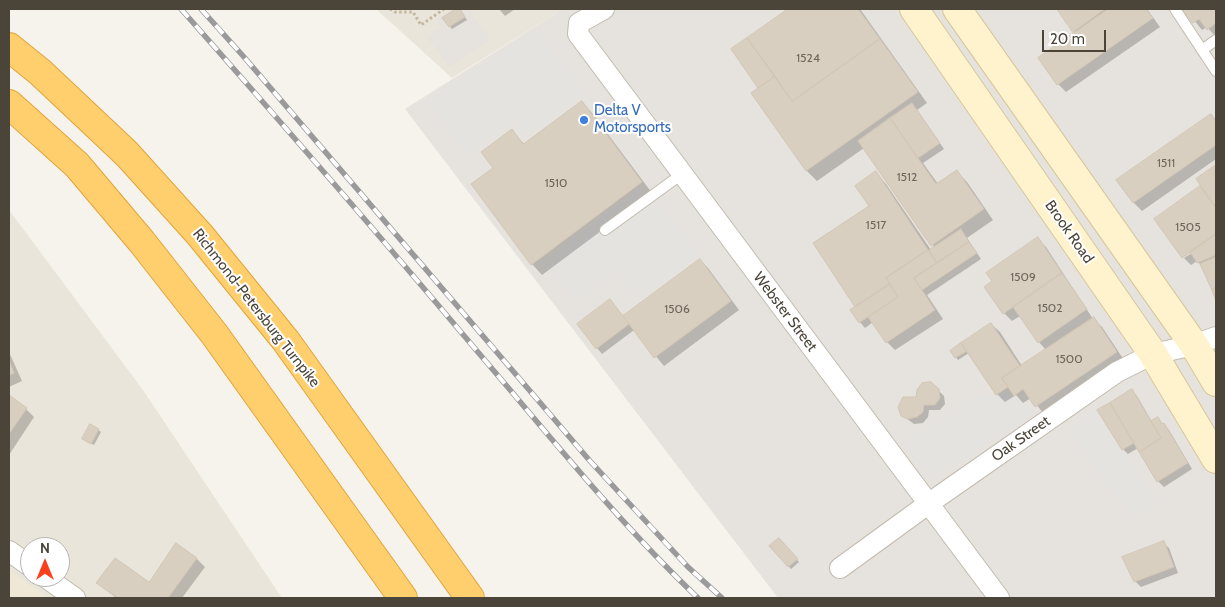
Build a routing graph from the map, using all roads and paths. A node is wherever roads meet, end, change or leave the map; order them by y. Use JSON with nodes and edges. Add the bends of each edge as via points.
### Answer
{"nodes":[{"id":1,"x":390,"y":9,"type":"edge"},
{"id":2,"x":444,"y":9,"type":"edge"},
{"id":3,"x":604,"y":9,"type":"edge"},
{"id":4,"x":914,"y":9,"type":"edge"},
{"id":5,"x":957,"y":9,"type":"edge"},
{"id":6,"x":1175,"y":9,"type":"edge"},
{"id":7,"x":1216,"y":40,"type":"edge"},
{"id":8,"x":9,"y":48,"type":"edge"},
{"id":9,"x":1202,"y":50,"type":"junction"},
{"id":10,"x":1216,"y":70,"type":"edge"},
{"id":11,"x":9,"y":104,"type":"edge"},
{"id":12,"x":682,"y":174,"type":"junction"},
{"id":13,"x":605,"y":230,"type":"dead end"},
{"id":14,"x":1205,"y":341,"type":"edge"},
{"id":15,"x":1153,"y":354,"type":"junction"},
{"id":16,"x":1216,"y":382,"type":"edge"},
{"id":17,"x":1216,"y":459,"type":"edge"},
{"id":18,"x":928,"y":504,"type":"junction"},
{"id":19,"x":9,"y":551,"type":"edge"},
{"id":20,"x":20,"y":559,"type":"edge"},
{"id":21,"x":840,"y":568,"type":"dead end"},
{"id":22,"x":59,"y":587,"type":"edge"},
{"id":23,"x":75,"y":598,"type":"edge"},
{"id":24,"x":403,"y":598,"type":"edge"},
{"id":25,"x":470,"y":598,"type":"edge"},
{"id":26,"x":999,"y":598,"type":"edge"}],
"edges":[{"from":1,"to":2,"type":"path","via":[[413,12],[421,25]]},
{"from":3,"to":12,"type":"street","name":"Webster Street","via":[[579,23],[578,34]]},
{"from":4,"to":15,"type":"main road","name":"Brook Road"},
{"from":5,"to":14,"type":"main road"},
{"from":6,"to":9,"type":"lane"},
{"from":7,"to":9,"type":"lane"},
{"from":8,"to":25,"type":"highway","name":"Richmond-Petersburg Turnpike","via":[[40,72],[127,154],[200,235],[286,341]]},
{"from":9,"to":10,"type":"lane"},
{"from":11,"to":24,"type":"highway","via":[[77,165],[142,242],[215,334]]},
{"from":12,"to":13,"type":"lane"},
{"from":12,"to":18,"type":"street","name":"Webster Street"},
{"from":14,"to":15,"type":"street","name":"Oak Street"},
{"from":14,"to":16,"type":"main road"},
{"from":15,"to":17,"type":"main road","name":"Brook Road"},
{"from":15,"to":18,"type":"street","name":"Oak Street","via":[[1117,372]]},
{"from":18,"to":21,"type":"street","name":"Oak Street"},
{"from":18,"to":26,"type":"street","name":"Webster Street"},
{"from":19,"to":20,"type":"street"},
{"from":22,"to":23,"type":"street"}]}
